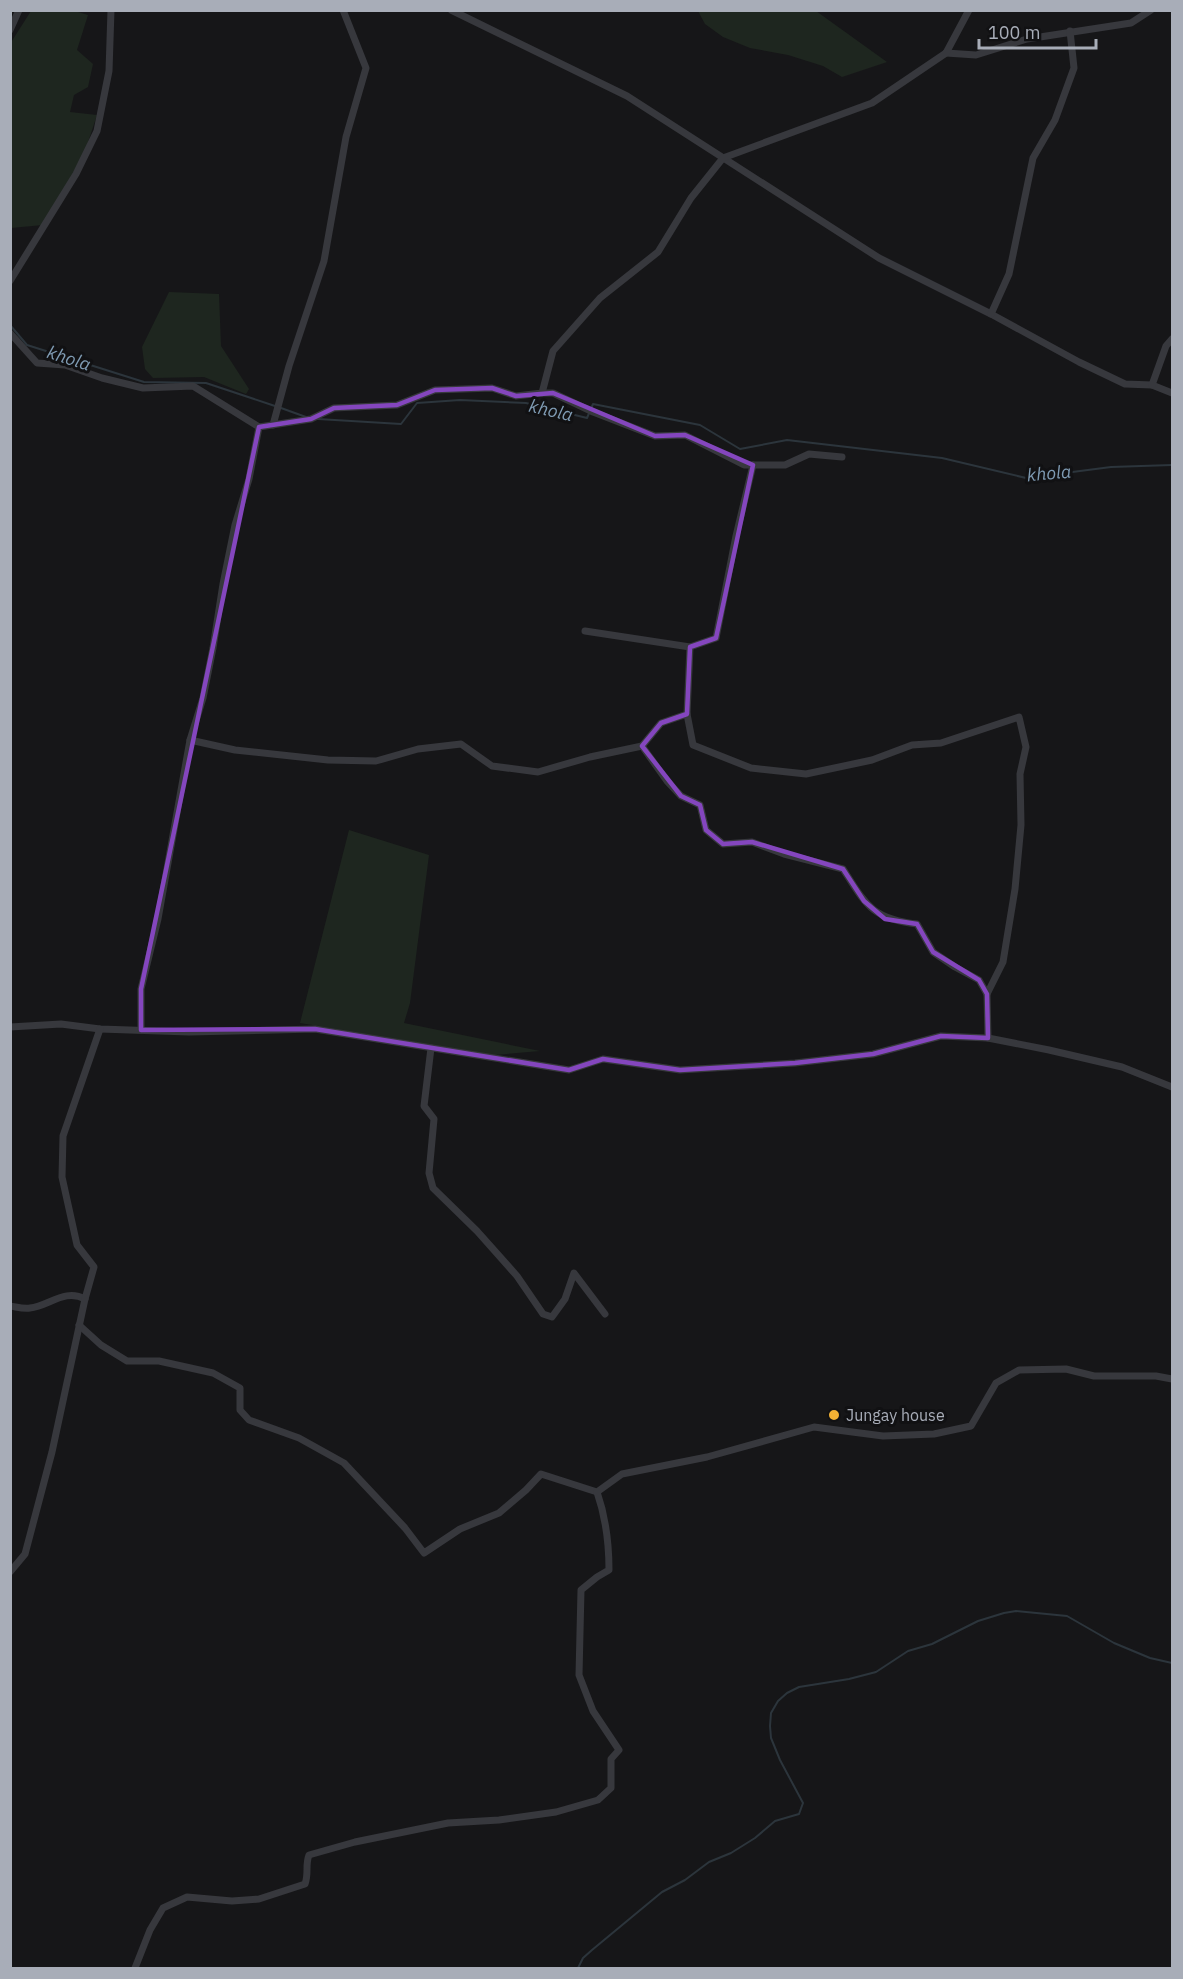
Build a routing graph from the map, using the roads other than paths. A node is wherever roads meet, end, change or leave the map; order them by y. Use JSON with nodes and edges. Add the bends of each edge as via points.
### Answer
{"nodes":[{"id":1,"x":19,"y":10,"type":"edge"},
{"id":2,"x":111,"y":10,"type":"edge"},
{"id":3,"x":343,"y":10,"type":"edge"},
{"id":4,"x":451,"y":10,"type":"edge"},
{"id":5,"x":969,"y":10,"type":"edge"},
{"id":6,"x":1151,"y":10,"type":"edge"},
{"id":7,"x":10,"y":30,"type":"edge"},
{"id":8,"x":1070,"y":31,"type":"junction"},
{"id":9,"x":946,"y":53,"type":"junction"},
{"id":10,"x":723,"y":158,"type":"junction"},
{"id":11,"x":10,"y":281,"type":"edge"},
{"id":12,"x":991,"y":314,"type":"junction"},
{"id":13,"x":10,"y":333,"type":"edge"},
{"id":14,"x":1173,"y":339,"type":"edge"},
{"id":15,"x":1152,"y":385,"type":"junction"},
{"id":16,"x":542,"y":393,"type":"junction"},
{"id":17,"x":1173,"y":393,"type":"edge"},
{"id":18,"x":273,"y":424,"type":"junction"},
{"id":19,"x":259,"y":427,"type":"junction"},
{"id":20,"x":842,"y":457,"type":"dead end"},
{"id":21,"x":753,"y":465,"type":"junction"},
{"id":22,"x":585,"y":631,"type":"dead end"},
{"id":23,"x":690,"y":646,"type":"junction"},
{"id":24,"x":687,"y":714,"type":"junction"},
{"id":25,"x":190,"y":740,"type":"junction"},
{"id":26,"x":642,"y":746,"type":"junction"},
{"id":27,"x":987,"y":994,"type":"junction"},
{"id":28,"x":10,"y":1027,"type":"edge"},
{"id":29,"x":100,"y":1029,"type":"junction"},
{"id":30,"x":141,"y":1030,"type":"junction"},
{"id":31,"x":988,"y":1038,"type":"junction"},
{"id":32,"x":431,"y":1048,"type":"junction"},
{"id":33,"x":1173,"y":1087,"type":"edge"},
{"id":34,"x":85,"y":1299,"type":"junction"},
{"id":35,"x":10,"y":1306,"type":"edge"},
{"id":36,"x":605,"y":1314,"type":"dead end"},
{"id":37,"x":79,"y":1325,"type":"junction"},
{"id":38,"x":1173,"y":1379,"type":"edge"},
{"id":39,"x":597,"y":1492,"type":"junction"},
{"id":40,"x":10,"y":1572,"type":"edge"},
{"id":41,"x":135,"y":1968,"type":"edge"}],
"edges":[{"from":1,"to":7,"type":"street"},
{"from":2,"to":11,"type":"street","via":[[109,71],[97,131],[76,174]]},
{"from":3,"to":18,"type":"street","via":[[366,68],[346,137],[324,261]]},
{"from":4,"to":10,"type":"street","via":[[627,96]]},
{"from":5,"to":9,"type":"street"},
{"from":6,"to":8,"type":"street","via":[[1131,23]]},
{"from":8,"to":9,"type":"street","via":[[976,55]]},
{"from":8,"to":12,"type":"street","via":[[1074,68],[1055,120],[1033,158],[1009,274]]},
{"from":9,"to":10,"type":"street","via":[[872,104]]},
{"from":10,"to":12,"type":"street","via":[[879,258]]},
{"from":10,"to":16,"type":"street","via":[[691,198],[658,252],[600,298],[554,351]]},
{"from":12,"to":15,"type":"street","via":[[1125,384]]},
{"from":13,"to":19,"type":"street","via":[[37,363],[65,365],[143,388],[193,386]]},
{"from":14,"to":15,"type":"street","via":[[1166,346]]},
{"from":15,"to":17,"type":"street"},
{"from":16,"to":18,"type":"street","via":[[516,396],[492,388],[435,390],[397,405],[334,408],[311,419]]},
{"from":16,"to":21,"type":"street","via":[[553,393],[655,436],[685,435],[744,465]]},
{"from":18,"to":19,"type":"street"},
{"from":19,"to":25,"type":"street","via":[[235,525],[203,698]]},
{"from":20,"to":21,"type":"street","via":[[809,454],[785,465]]},
{"from":21,"to":23,"type":"street","via":[[716,638]]},
{"from":22,"to":23,"type":"street"},
{"from":23,"to":24,"type":"street"},
{"from":24,"to":26,"type":"street","via":[[661,723]]},
{"from":24,"to":27,"type":"street","via":[[693,745],[751,768],[806,774],[872,760],[912,745],[941,743],[1019,717],[1026,747],[1020,774],[1021,825],[1014,889],[1003,962]]},
{"from":25,"to":26,"type":"street","via":[[244,751],[376,761],[418,749],[460,744],[492,766],[538,772]]},
{"from":25,"to":30,"type":"street","via":[[158,919],[141,989]]},
{"from":26,"to":27,"type":"street","via":[[674,789],[700,805],[706,830],[723,844],[752,842],[843,869],[864,901],[885,918],[917,924],[933,952],[979,980]]},
{"from":27,"to":31,"type":"street"},
{"from":28,"to":29,"type":"street","via":[[61,1024]]},
{"from":29,"to":30,"type":"street"},
{"from":29,"to":34,"type":"street","via":[[63,1136],[62,1177],[77,1245],[94,1267]]},
{"from":30,"to":32,"type":"street","via":[[315,1029]]},
{"from":31,"to":32,"type":"street","via":[[941,1036],[873,1054],[680,1070],[603,1059],[569,1070]]},
{"from":31,"to":33,"type":"street","via":[[1122,1067]]},
{"from":32,"to":36,"type":"street","via":[[424,1106],[434,1119],[429,1173],[433,1188],[517,1276],[543,1314],[552,1317],[565,1299],[574,1273]]},
{"from":34,"to":35,"type":"street","via":[[69,1294],[30,1308]]},
{"from":34,"to":37,"type":"street"},
{"from":37,"to":39,"type":"street","via":[[101,1345],[128,1361],[159,1361],[213,1373],[240,1388],[240,1410],[249,1420],[299,1438],[344,1463],[424,1554],[460,1529],[500,1513],[541,1474]]},
{"from":37,"to":40,"type":"street","via":[[25,1554]]},
{"from":38,"to":39,"type":"street","via":[[1094,1376],[1066,1369],[1019,1370],[996,1383],[971,1426],[934,1434],[883,1436],[814,1427],[707,1457],[622,1474]]},
{"from":39,"to":41,"type":"street","via":[[604,1515],[609,1570],[581,1590],[579,1675],[594,1711],[619,1750],[611,1759],[611,1788],[598,1800],[556,1812],[448,1822],[309,1855],[305,1884],[259,1899],[187,1897],[163,1908]]}]}
